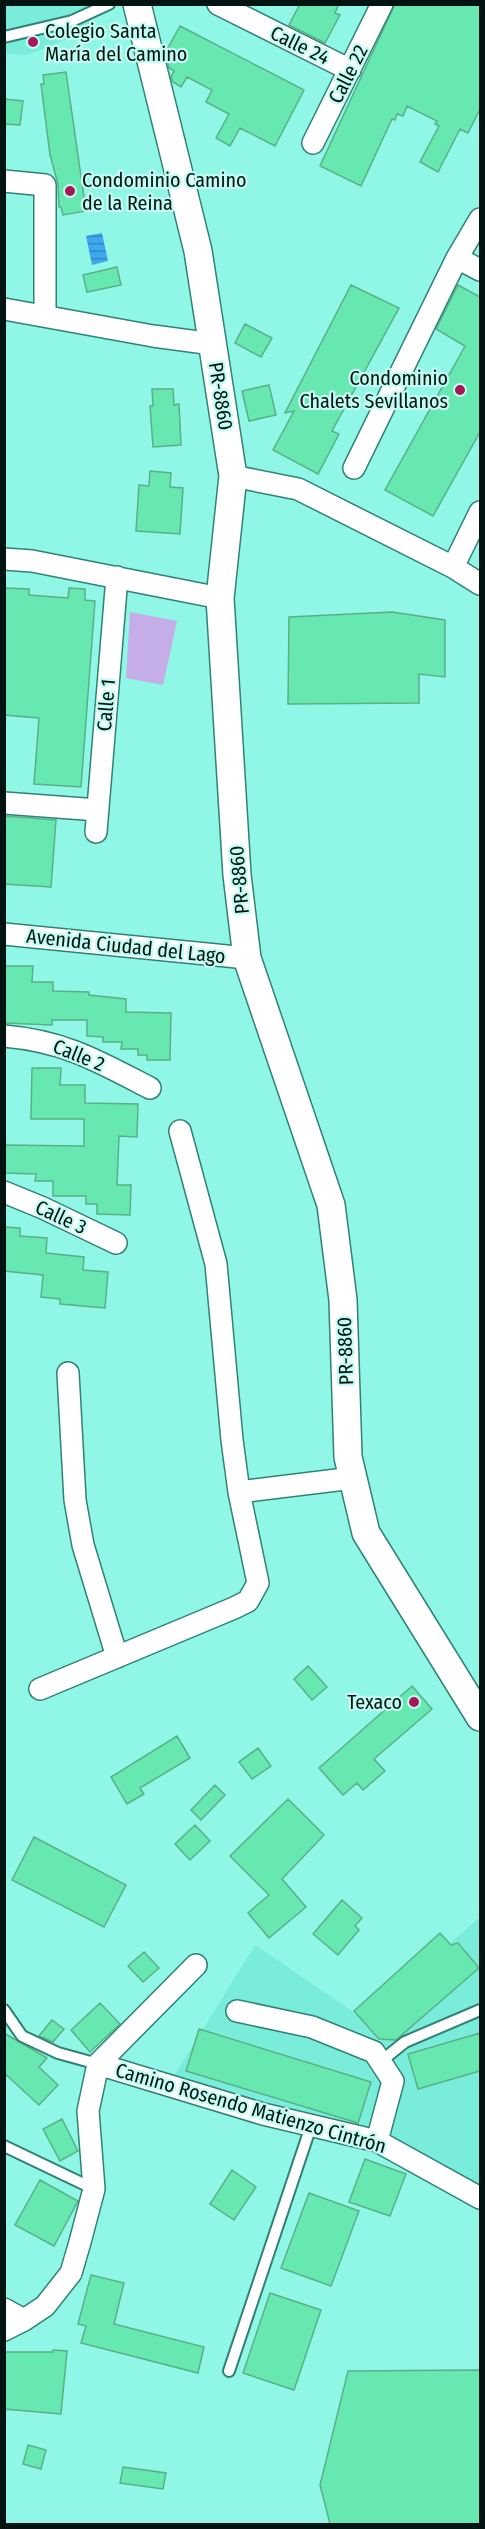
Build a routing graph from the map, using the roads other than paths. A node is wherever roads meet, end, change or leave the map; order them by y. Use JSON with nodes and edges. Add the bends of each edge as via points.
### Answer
{"nodes":[{"id":1,"x":109,"y":4,"type":"edge"},
{"id":2,"x":137,"y":4,"type":"edge"},
{"id":3,"x":218,"y":4,"type":"edge"},
{"id":4,"x":382,"y":4,"type":"edge"},
{"id":5,"x":4,"y":37,"type":"edge"},
{"id":6,"x":350,"y":70,"type":"junction"},
{"id":7,"x":313,"y":143,"type":"dead end"},
{"id":8,"x":4,"y":181,"type":"edge"},
{"id":9,"x":480,"y":219,"type":"edge"},
{"id":10,"x":468,"y":251,"type":"edge"},
{"id":11,"x":480,"y":270,"type":"edge"},
{"id":12,"x":4,"y":309,"type":"edge"},
{"id":13,"x":45,"y":316,"type":"junction"},
{"id":14,"x":213,"y":344,"type":"junction"},
{"id":15,"x":354,"y":468,"type":"dead end"},
{"id":16,"x":233,"y":476,"type":"junction"},
{"id":17,"x":480,"y":512,"type":"edge"},
{"id":18,"x":4,"y":559,"type":"edge"},
{"id":19,"x":453,"y":567,"type":"junction"},
{"id":20,"x":117,"y":577,"type":"junction"},
{"id":21,"x":480,"y":584,"type":"edge"},
{"id":22,"x":220,"y":598,"type":"junction"},
{"id":23,"x":4,"y":803,"type":"edge"},
{"id":24,"x":98,"y":810,"type":"junction"},
{"id":25,"x":96,"y":832,"type":"dead end"},
{"id":26,"x":4,"y":934,"type":"edge"},
{"id":27,"x":247,"y":958,"type":"junction"},
{"id":28,"x":4,"y":1036,"type":"edge"},
{"id":29,"x":150,"y":1088,"type":"dead end"},
{"id":30,"x":180,"y":1131,"type":"dead end"},
{"id":31,"x":4,"y":1192,"type":"edge"},
{"id":32,"x":116,"y":1243,"type":"dead end"},
{"id":33,"x":68,"y":1373,"type":"dead end"},
{"id":34,"x":353,"y":1478,"type":"junction"},
{"id":35,"x":239,"y":1492,"type":"junction"},
{"id":36,"x":117,"y":1657,"type":"junction"},
{"id":37,"x":40,"y":1689,"type":"dead end"},
{"id":38,"x":476,"y":1704,"type":"edge"},
{"id":39,"x":196,"y":1965,"type":"dead end"},
{"id":40,"x":4,"y":2010,"type":"edge"},
{"id":41,"x":480,"y":2010,"type":"edge"},
{"id":42,"x":237,"y":2011,"type":"dead end"},
{"id":43,"x":380,"y":2062,"type":"junction"},
{"id":44,"x":98,"y":2064,"type":"junction"},
{"id":45,"x":311,"y":2126,"type":"junction"},
{"id":46,"x":377,"y":2141,"type":"junction"},
{"id":47,"x":4,"y":2146,"type":"edge"},
{"id":48,"x":94,"y":2189,"type":"junction"},
{"id":49,"x":480,"y":2198,"type":"edge"},
{"id":50,"x":4,"y":2309,"type":"edge"},
{"id":51,"x":24,"y":2320,"type":"junction"},
{"id":52,"x":4,"y":2330,"type":"edge"},
{"id":53,"x":229,"y":2371,"type":"dead end"}],
"edges":[{"from":1,"to":5,"type":"lane","via":[[72,21]]},
{"from":2,"to":14,"type":"street","name":"PR-8860","number":"PR-8860","via":[[198,251]]},
{"from":3,"to":6,"type":"street","name":"Calle 24"},
{"from":4,"to":6,"type":"street","name":"Calle 22"},
{"from":6,"to":7,"type":"street","name":"Calle 22"},
{"from":8,"to":13,"type":"street","via":[[45,185]]},
{"from":9,"to":10,"type":"street"},
{"from":10,"to":11,"type":"street"},
{"from":10,"to":15,"type":"street"},
{"from":12,"to":13,"type":"street"},
{"from":13,"to":14,"type":"street"},
{"from":14,"to":16,"type":"street","name":"PR-8860","number":"PR-8860"},
{"from":16,"to":19,"type":"street","via":[[298,489]]},
{"from":16,"to":22,"type":"street","name":"PR-8860","number":"PR-8860"},
{"from":17,"to":19,"type":"street"},
{"from":18,"to":20,"type":"street"},
{"from":19,"to":21,"type":"street"},
{"from":20,"to":22,"type":"street"},
{"from":20,"to":24,"type":"street","name":"Calle 1"},
{"from":22,"to":27,"type":"street","name":"PR-8860","number":"PR-8860","via":[[237,875]]},
{"from":23,"to":24,"type":"street"},
{"from":24,"to":25,"type":"street","name":"Calle 1"},
{"from":26,"to":27,"type":"street","name":"Avenida Ciudad del Lago"},
{"from":27,"to":34,"type":"street","name":"PR-8860","number":"PR-8860","via":[[331,1206],[343,1300],[348,1457]]},
{"from":28,"to":29,"type":"street","name":"Calle 2","via":[[49,1042],[79,1052]]},
{"from":30,"to":35,"type":"street","via":[[216,1264]]},
{"from":31,"to":32,"type":"street","name":"Calle 3"},
{"from":33,"to":36,"type":"street","via":[[75,1500],[83,1545]]},
{"from":34,"to":35,"type":"street"},
{"from":34,"to":38,"type":"street","name":"PR-8860","number":"PR-8860","via":[[366,1533]]},
{"from":35,"to":36,"type":"street","via":[[258,1583],[248,1601]]},
{"from":36,"to":37,"type":"street"},
{"from":39,"to":44,"type":"street"},
{"from":40,"to":44,"type":"lane","via":[[22,2036],[58,2053]]},
{"from":41,"to":43,"type":"lane","via":[[405,2042]]},
{"from":42,"to":43,"type":"street","via":[[312,2027],[374,2052]]},
{"from":43,"to":46,"type":"street","via":[[393,2081]]},
{"from":44,"to":45,"type":"street","name":"Camino Rosendo Matienzo Cintrón"},
{"from":44,"to":48,"type":"street","name":"Camino Rosendo Matienzo Cintrón","via":[[88,2111]]},
{"from":45,"to":46,"type":"street","name":"Camino Rosendo Matienzo Cintrón"},
{"from":45,"to":53,"type":"lane"},
{"from":46,"to":49,"type":"street","name":"Camino Rosendo Matienzo Cintrón"},
{"from":47,"to":48,"type":"lane"},
{"from":48,"to":51,"type":"street","name":"Camino Rosendo Matienzo Cintrón","via":[[71,2273],[45,2306]]},
{"from":50,"to":51,"type":"street"},
{"from":51,"to":52,"type":"street","name":"Camino Rosendo Matienzo Cintrón"}]}
